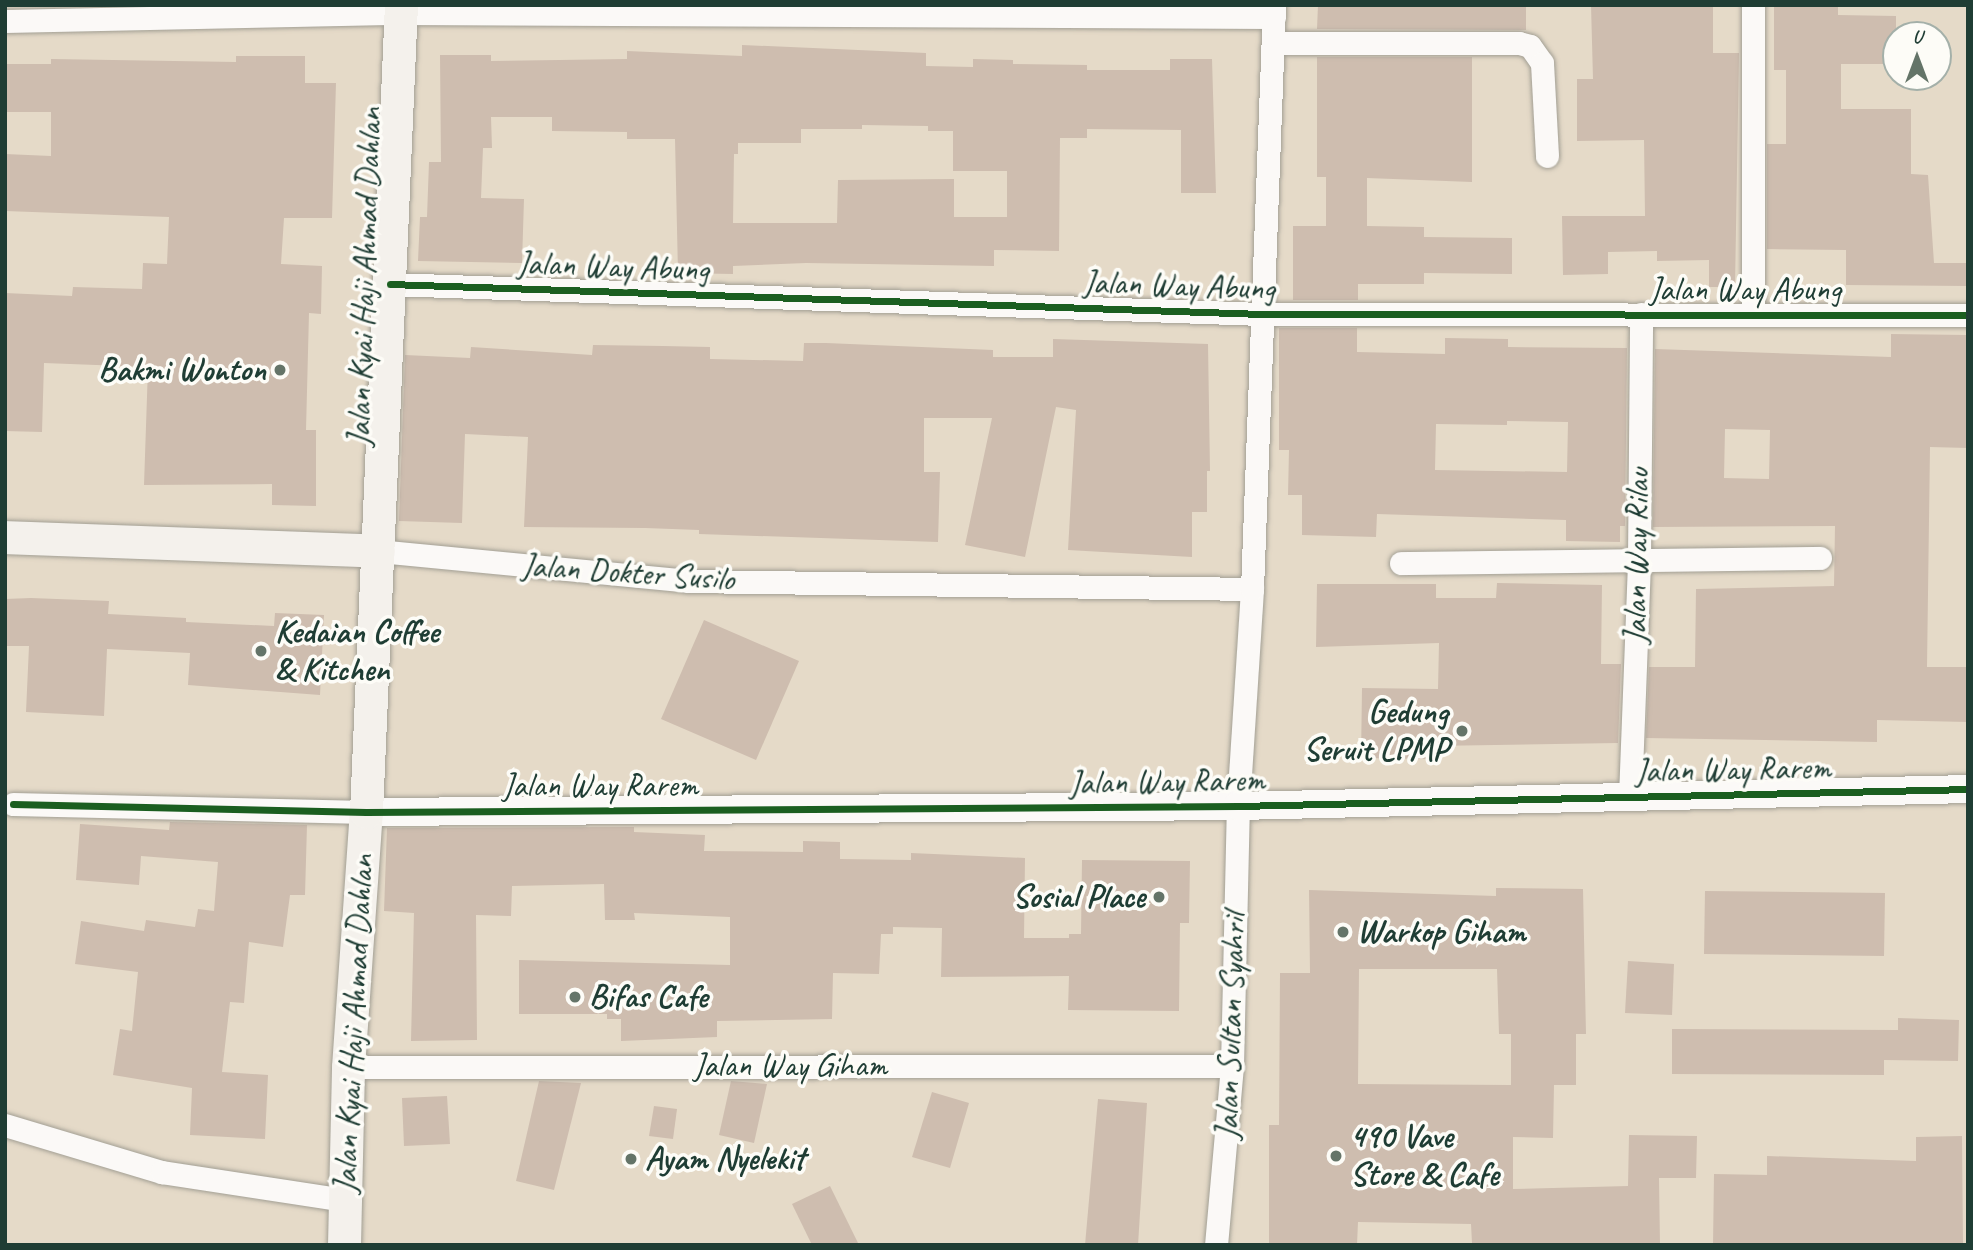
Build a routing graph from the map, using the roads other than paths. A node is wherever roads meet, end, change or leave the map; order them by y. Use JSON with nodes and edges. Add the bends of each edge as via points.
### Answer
{"nodes":[{"id":1,"x":1753,"y":5,"type":"edge"},
{"id":2,"x":401,"y":9,"type":"edge"},
{"id":3,"x":1274,"y":11,"type":"edge"},
{"id":4,"x":5,"y":21,"type":"edge"},
{"id":5,"x":1274,"y":43,"type":"junction"},
{"id":6,"x":1547,"y":156,"type":"dead end"},
{"id":7,"x":390,"y":284,"type":"junction"},
{"id":8,"x":1261,"y":314,"type":"junction"},
{"id":9,"x":1641,"y":314,"type":"junction"},
{"id":10,"x":1753,"y":315,"type":"junction"},
{"id":11,"x":1968,"y":315,"type":"edge"},
{"id":12,"x":5,"y":537,"type":"edge"},
{"id":13,"x":378,"y":551,"type":"junction"},
{"id":14,"x":1820,"y":558,"type":"dead end"},
{"id":15,"x":1639,"y":560,"type":"junction"},
{"id":16,"x":1401,"y":563,"type":"dead end"},
{"id":17,"x":1252,"y":589,"type":"junction"},
{"id":18,"x":1968,"y":789,"type":"edge"},
{"id":19,"x":1630,"y":797,"type":"junction"},
{"id":20,"x":13,"y":804,"type":"dead end"},
{"id":21,"x":1238,"y":806,"type":"junction"},
{"id":22,"x":366,"y":812,"type":"junction"},
{"id":23,"x":1232,"y":1066,"type":"junction"},
{"id":24,"x":348,"y":1067,"type":"junction"},
{"id":25,"x":5,"y":1125,"type":"edge"},
{"id":26,"x":344,"y":1200,"type":"junction"},
{"id":27,"x":344,"y":1245,"type":"edge"},
{"id":28,"x":1216,"y":1245,"type":"edge"}],
"edges":[{"from":1,"to":10,"type":"street"},
{"from":2,"to":3,"type":"street"},
{"from":2,"to":4,"type":"street"},
{"from":2,"to":7,"type":"main road","name":"Jalan Kyai Haji Ahmad Dahlan"},
{"from":3,"to":5,"type":"street","name":"Jalan Sultan Syahril"},
{"from":5,"to":6,"type":"street","via":[[1530,46],[1542,64]]},
{"from":5,"to":8,"type":"street","name":"Jalan Sultan Syahril"},
{"from":7,"to":8,"type":"street","name":"Jalan Way Abung"},
{"from":7,"to":13,"type":"main road","name":"Jalan Kyai Haji Ahmad Dahlan"},
{"from":8,"to":9,"type":"street","name":"Jalan Way Abung"},
{"from":8,"to":17,"type":"street","name":"Jalan Sultan Syahril"},
{"from":9,"to":10,"type":"street","name":"Jalan Way Abung"},
{"from":9,"to":15,"type":"street","name":"Jalan Way Rilau"},
{"from":10,"to":11,"type":"street","name":"Jalan Way Abung"},
{"from":12,"to":13,"type":"main road","name":"Jalan Dokter Susilo"},
{"from":13,"to":17,"type":"street","name":"Jalan Dokter Susilo","via":[[688,581]]},
{"from":13,"to":22,"type":"main road","name":"Jalan Kyai Haji Ahmad Dahlan"},
{"from":14,"to":15,"type":"street"},
{"from":15,"to":16,"type":"street"},
{"from":15,"to":19,"type":"street","name":"Jalan Way Rilau"},
{"from":17,"to":21,"type":"street","name":"Jalan Sultan Syahril"},
{"from":18,"to":19,"type":"street","name":"Jalan Way Rarem"},
{"from":19,"to":21,"type":"street","name":"Jalan Way Rarem"},
{"from":20,"to":22,"type":"street"},
{"from":21,"to":22,"type":"street","name":"Jalan Way Rarem"},
{"from":21,"to":23,"type":"street","name":"Jalan Sultan Syahril"},
{"from":22,"to":24,"type":"main road","name":"Jalan Kyai Haji Ahmad Dahlan"},
{"from":23,"to":24,"type":"street","name":"Jalan Way Giham"},
{"from":23,"to":28,"type":"street","name":"Jalan Sultan Syahril"},
{"from":24,"to":26,"type":"main road","name":"Jalan Kyai Haji Ahmad Dahlan"},
{"from":25,"to":26,"type":"street","via":[[162,1172]]},
{"from":26,"to":27,"type":"main road","name":"Jalan Kyai Haji Ahmad Dahlan"}]}
